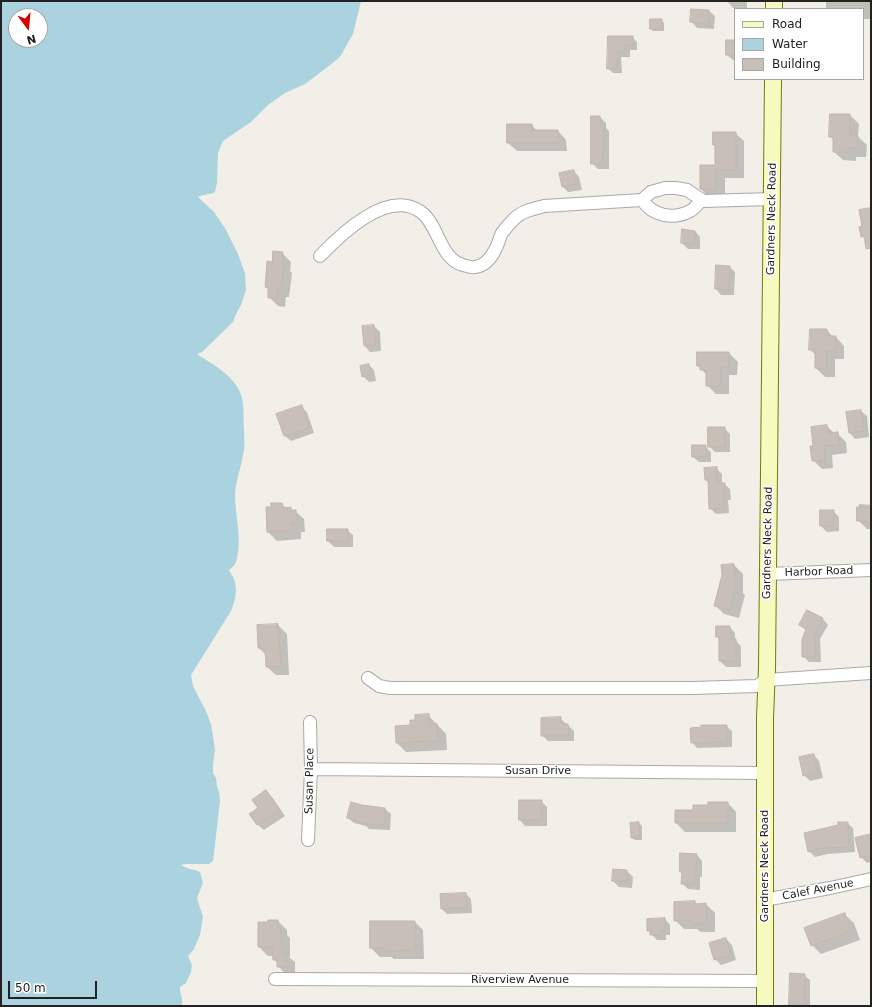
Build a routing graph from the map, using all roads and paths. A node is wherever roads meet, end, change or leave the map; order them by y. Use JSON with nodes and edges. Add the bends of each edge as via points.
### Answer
{"nodes":[{"id":1,"x":773,"y":80,"type":"edge"},
{"id":2,"x":772,"y":199,"type":"junction"},
{"id":3,"x":642,"y":200,"type":"junction"},
{"id":4,"x":702,"y":200,"type":"junction"},
{"id":5,"x":320,"y":256,"type":"dead end"},
{"id":6,"x":871,"y":570,"type":"edge"},
{"id":7,"x":768,"y":574,"type":"junction"},
{"id":8,"x":871,"y":673,"type":"edge"},
{"id":9,"x":368,"y":678,"type":"dead end"},
{"id":10,"x":766,"y":680,"type":"junction"},
{"id":11,"x":310,"y":722,"type":"dead end"},
{"id":12,"x":311,"y":769,"type":"junction"},
{"id":13,"x":765,"y":773,"type":"junction"},
{"id":14,"x":308,"y":840,"type":"dead end"},
{"id":15,"x":871,"y":879,"type":"edge"},
{"id":16,"x":764,"y":900,"type":"junction"},
{"id":17,"x":275,"y":979,"type":"dead end"},
{"id":18,"x":765,"y":981,"type":"junction"},
{"id":19,"x":765,"y":1006,"type":"edge"}],
"edges":[{"from":1,"to":2,"type":"street","name":"Gardners Neck Road"},
{"from":2,"to":4,"type":"street"},
{"from":2,"to":7,"type":"street","name":"Gardners Neck Road"},
{"from":3,"to":4,"type":"street","via":[[656,190],[676,188],[687,190]]},
{"from":3,"to":4,"type":"street","via":[[653,211],[668,216],[692,210]]},
{"from":3,"to":5,"type":"street","via":[[544,206],[530,210],[520,214],[502,233],[496,250],[489,259],[474,267],[458,264],[450,257],[433,226],[420,212],[410,206],[387,206],[361,220]]},
{"from":6,"to":7,"type":"street","name":"Harbor Road"},
{"from":7,"to":10,"type":"street","name":"Gardners Neck Road"},
{"from":8,"to":10,"type":"street"},
{"from":9,"to":10,"type":"street","via":[[379,686],[390,688],[692,688],[757,686]]},
{"from":10,"to":13,"type":"street","name":"Gardners Neck Road"},
{"from":11,"to":12,"type":"street","name":"Susan Place"},
{"from":12,"to":13,"type":"street","name":"Susan Drive"},
{"from":12,"to":14,"type":"street","name":"Susan Place"},
{"from":13,"to":16,"type":"street","name":"Gardners Neck Road"},
{"from":15,"to":16,"type":"street","name":"Calef Avenue"},
{"from":16,"to":18,"type":"street","name":"Gardners Neck Road"},
{"from":17,"to":18,"type":"street","name":"Riverview Avenue"},
{"from":18,"to":19,"type":"street","name":"Gardners Neck Road"}]}
